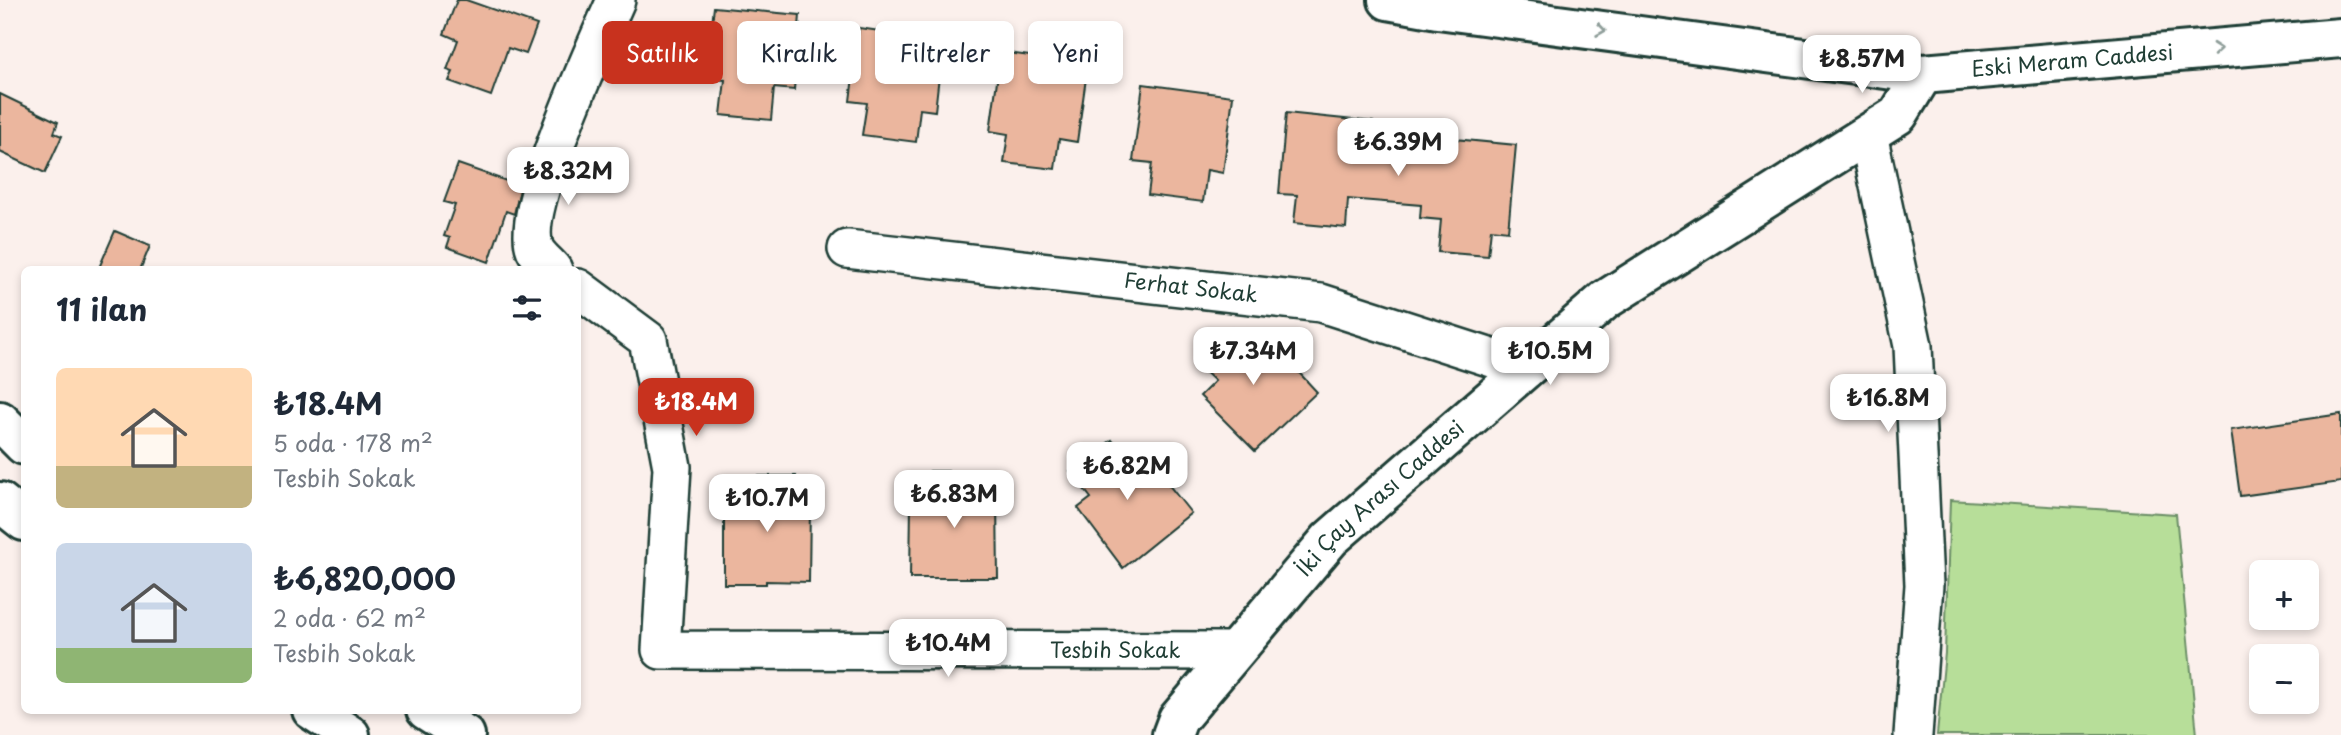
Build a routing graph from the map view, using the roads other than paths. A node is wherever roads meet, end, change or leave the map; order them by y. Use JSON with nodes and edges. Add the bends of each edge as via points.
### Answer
{"nodes":[{"id":1,"x":616,"y":0,"type":"edge"},
{"id":2,"x":1388,"y":0,"type":"edge"},
{"id":3,"x":1551,"y":12,"type":"edge"},
{"id":4,"x":2341,"y":38,"type":"edge"},
{"id":5,"x":1923,"y":74,"type":"junction"},
{"id":6,"x":1868,"y":134,"type":"junction"},
{"id":7,"x":847,"y":249,"type":"dead end"},
{"id":8,"x":550,"y":266,"type":"edge"},
{"id":9,"x":581,"y":290,"type":"edge"},
{"id":10,"x":1526,"y":369,"type":"junction"},
{"id":11,"x":0,"y":421,"type":"edge"},
{"id":12,"x":21,"y":442,"type":"edge"},
{"id":13,"x":0,"y":502,"type":"edge"},
{"id":14,"x":21,"y":519,"type":"edge"},
{"id":15,"x":1235,"y":651,"type":"junction"},
{"id":16,"x":318,"y":714,"type":"edge"},
{"id":17,"x":432,"y":714,"type":"edge"},
{"id":18,"x":350,"y":735,"type":"edge"},
{"id":19,"x":465,"y":735,"type":"edge"},
{"id":20,"x":1172,"y":735,"type":"edge"},
{"id":21,"x":1913,"y":735,"type":"edge"}],
"edges":[{"from":1,"to":8,"type":"street","via":[[552,152],[533,226],[536,249]]},
{"from":2,"to":3,"type":"street","name":"Eski Meram Caddesi"},
{"from":3,"to":5,"type":"street","name":"Eski Meram Caddesi","one_way":true},
{"from":5,"to":4,"type":"street","name":"Eski Meram Caddesi","one_way":true},
{"from":5,"to":6,"type":"street","name":"İki Çay Arası Caddesi","via":[[1898,115]]},
{"from":6,"to":10,"type":"street","name":"İki Çay Arası Caddesi","via":[[1605,300]]},
{"from":6,"to":21,"type":"street","via":[[1913,346],[1924,585]]},
{"from":7,"to":10,"type":"street","name":"Ferhat Sokak","via":[[1321,303]]},
{"from":9,"to":15,"type":"street","name":"Tesbih Sokak","via":[[648,340],[672,467],[661,650]]},
{"from":10,"to":15,"type":"street","name":"İki Çay Arası Caddesi","via":[[1330,539]]},
{"from":11,"to":12,"type":"street"},
{"from":13,"to":14,"type":"street"},
{"from":15,"to":20,"type":"street","name":"İki Çay Arası Caddesi","via":[[1178,719]]},
{"from":16,"to":18,"type":"street"},
{"from":17,"to":19,"type":"street"}]}
